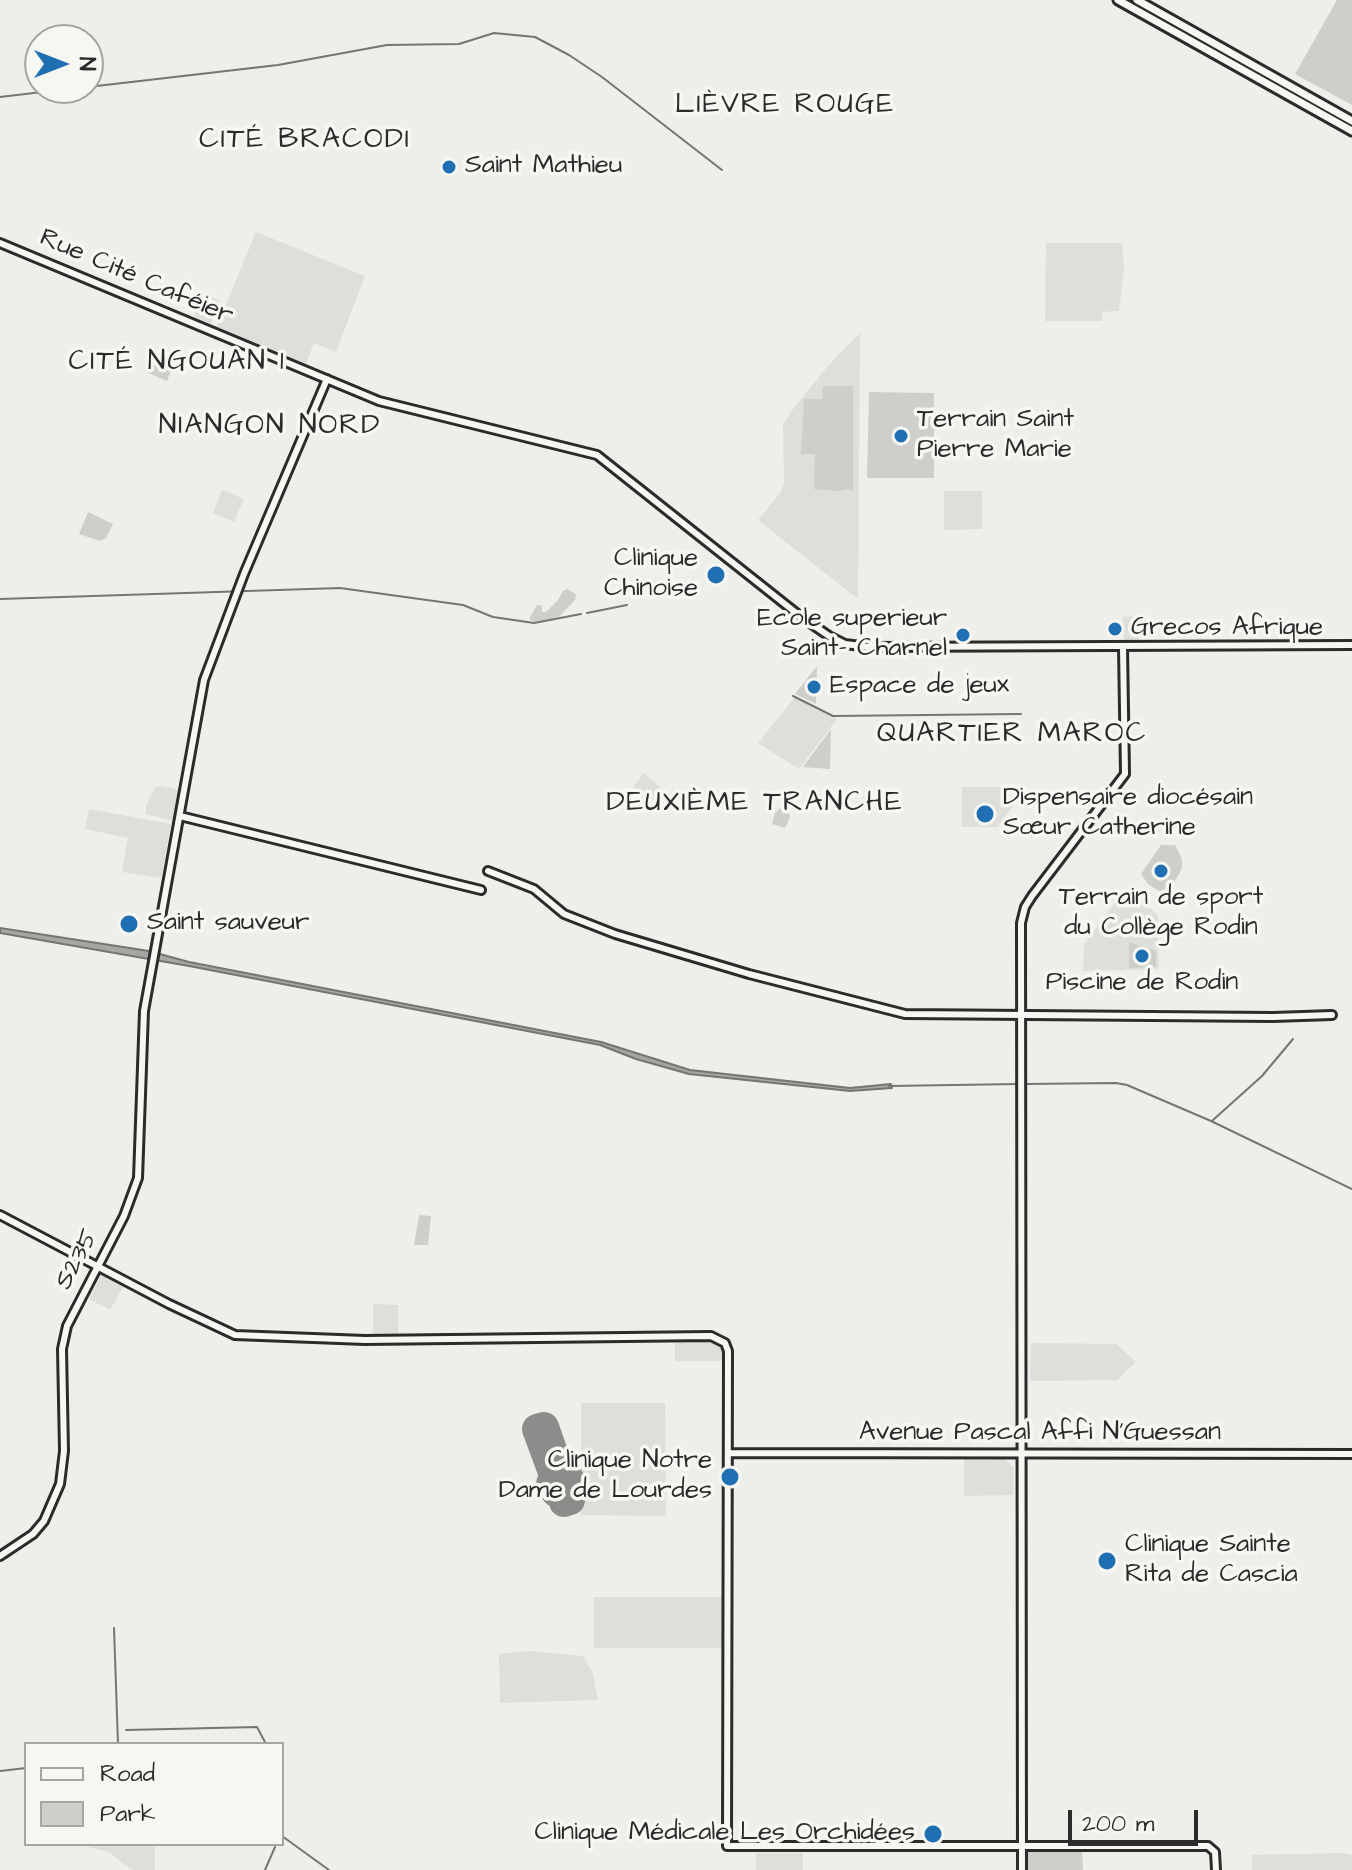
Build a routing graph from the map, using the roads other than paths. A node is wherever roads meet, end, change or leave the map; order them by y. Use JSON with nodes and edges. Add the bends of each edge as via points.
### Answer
{"nodes":[{"id":1,"x":1118,"y":0,"type":"edge"},
{"id":2,"x":1137,"y":0,"type":"edge"},
{"id":3,"x":1352,"y":121,"type":"edge"},
{"id":4,"x":1352,"y":131,"type":"edge"},
{"id":5,"x":0,"y":243,"type":"edge"},
{"id":6,"x":327,"y":379,"type":"junction"},
{"id":7,"x":1352,"y":645,"type":"edge"},
{"id":8,"x":1123,"y":647,"type":"junction"},
{"id":9,"x":180,"y":816,"type":"junction"},
{"id":10,"x":488,"y":871,"type":"dead end"},
{"id":11,"x":481,"y":890,"type":"dead end"},
{"id":12,"x":1023,"y":1015,"type":"junction"},
{"id":13,"x":1332,"y":1015,"type":"dead end"},
{"id":14,"x":0,"y":1215,"type":"edge"},
{"id":15,"x":98,"y":1267,"type":"junction"},
{"id":16,"x":728,"y":1453,"type":"junction"},
{"id":17,"x":1021,"y":1453,"type":"junction"},
{"id":18,"x":1352,"y":1454,"type":"edge"},
{"id":19,"x":0,"y":1556,"type":"edge"},
{"id":20,"x":1022,"y":1844,"type":"junction"},
{"id":21,"x":1022,"y":1870,"type":"edge"},
{"id":22,"x":1216,"y":1870,"type":"edge"}],
"edges":[{"from":1,"to":4,"type":"main road"},
{"from":2,"to":3,"type":"main road"},
{"from":5,"to":6,"type":"street","name":"Rue Cité Caféier"},
{"from":6,"to":8,"type":"street","name":"Rue Cité Caféier","via":[[379,401],[597,455],[800,616],[845,644]]},
{"from":6,"to":9,"type":"street","name":"S235","via":[[204,680]]},
{"from":7,"to":8,"type":"street","name":"Rue Cité Caféier"},
{"from":8,"to":12,"type":"street","via":[[1125,774],[1025,907]]},
{"from":9,"to":11,"type":"street"},
{"from":9,"to":15,"type":"street","name":"S235","via":[[141,1037],[138,1178]]},
{"from":10,"to":12,"type":"street","via":[[534,889],[564,914],[590,925],[749,974],[905,1014]]},
{"from":12,"to":13,"type":"street"},
{"from":12,"to":17,"type":"street"},
{"from":14,"to":15,"type":"street"},
{"from":15,"to":16,"type":"street","via":[[221,1330],[243,1336],[711,1336],[725,1343],[728,1351]]},
{"from":15,"to":19,"type":"street","name":"S235","via":[[63,1342],[63,1461],[55,1498],[33,1534]]},
{"from":16,"to":17,"type":"street","name":"Avenue Pascal Affi N'Guessan"},
{"from":16,"to":20,"type":"street","via":[[727,1846]]},
{"from":17,"to":18,"type":"street","name":"Avenue Pascal Affi N'Guessan"},
{"from":17,"to":20,"type":"street"},
{"from":20,"to":21,"type":"street"},
{"from":20,"to":22,"type":"street","via":[[1208,1846],[1214,1849]]}]}
